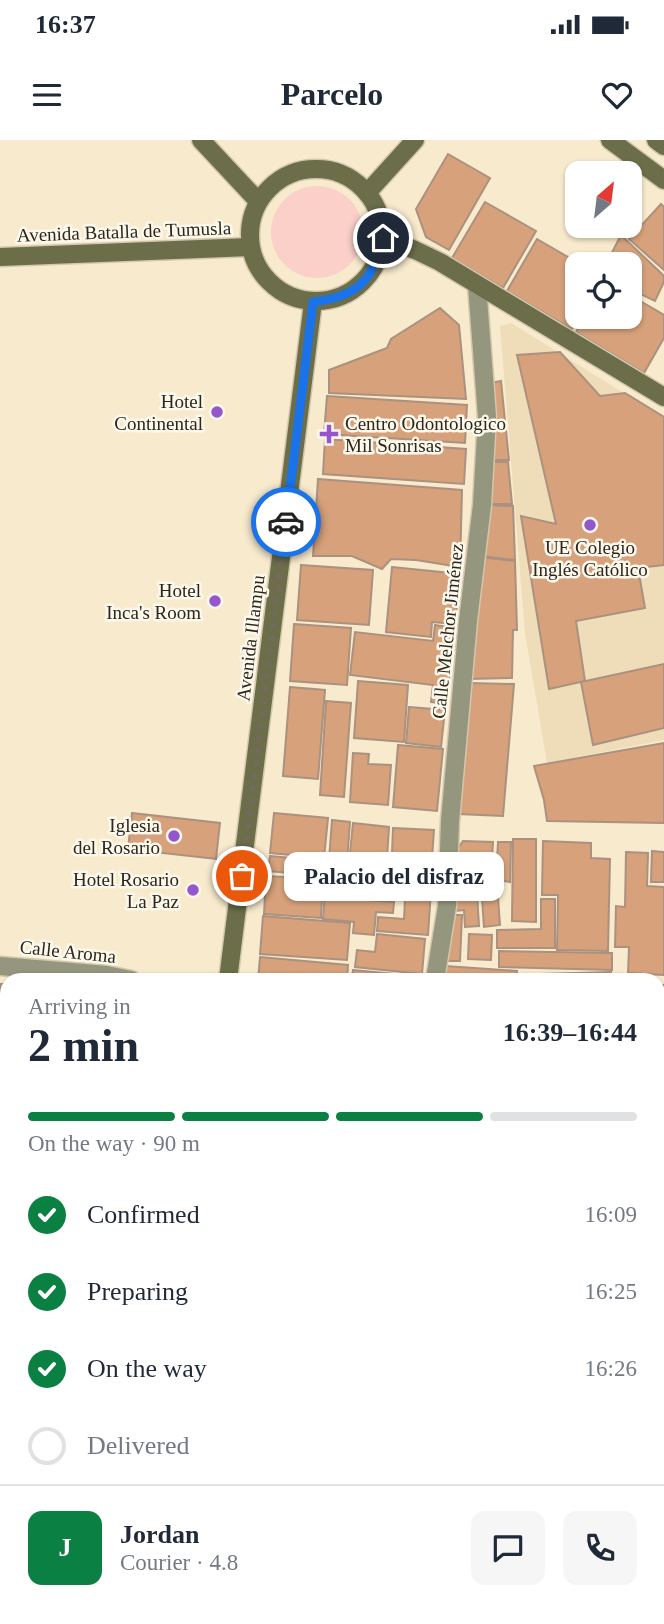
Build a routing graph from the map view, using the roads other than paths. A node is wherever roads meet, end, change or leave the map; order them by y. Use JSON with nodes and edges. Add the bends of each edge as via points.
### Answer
{"nodes":[{"id":1,"x":201,"y":140,"type":"edge"},
{"id":2,"x":415,"y":140,"type":"edge"},
{"id":3,"x":610,"y":140,"type":"edge"},
{"id":4,"x":656,"y":140,"type":"edge"},
{"id":5,"x":664,"y":146,"type":"edge"},
{"id":6,"x":664,"y":180,"type":"edge"},
{"id":7,"x":367,"y":193,"type":"junction"},
{"id":8,"x":258,"y":201,"type":"junction"},
{"id":9,"x":383,"y":238,"type":"junction"},
{"id":10,"x":250,"y":247,"type":"junction"},
{"id":11,"x":0,"y":257,"type":"edge"},
{"id":12,"x":477,"y":285,"type":"junction"},
{"id":13,"x":313,"y":302,"type":"junction"},
{"id":14,"x":664,"y":397,"type":"edge"},
{"id":15,"x":0,"y":965,"type":"edge"},
{"id":16,"x":86,"y":973,"type":"edge"},
{"id":17,"x":229,"y":973,"type":"edge"},
{"id":18,"x":436,"y":973,"type":"edge"}],
"edges":[{"from":1,"to":8,"type":"main road"},
{"from":2,"to":7,"type":"main road"},
{"from":3,"to":6,"type":"main road"},
{"from":4,"to":5,"type":"main road"},
{"from":7,"to":8,"type":"main road","via":[[352,179],[311,169],[290,173]]},
{"from":7,"to":9,"type":"main road","via":[[379,215]]},
{"from":8,"to":10,"type":"main road","via":[[249,231]]},
{"from":9,"to":12,"type":"main road","via":[[430,257]]},
{"from":9,"to":13,"type":"main road","via":[[368,277],[353,291],[334,300]]},
{"from":10,"to":11,"type":"main road","name":"Avenida Batalla de Tumusla"},
{"from":10,"to":13,"type":"main road","via":[[257,268],[271,286]]},
{"from":12,"to":14,"type":"main road"},
{"from":12,"to":18,"type":"street","name":"Calle Melchor Jiménez","via":[[487,417],[482,505],[450,821],[447,906]]},
{"from":13,"to":17,"type":"main road","name":"Avenida Illampu"},
{"from":15,"to":16,"type":"street","name":"Calle Aroma"}]}
